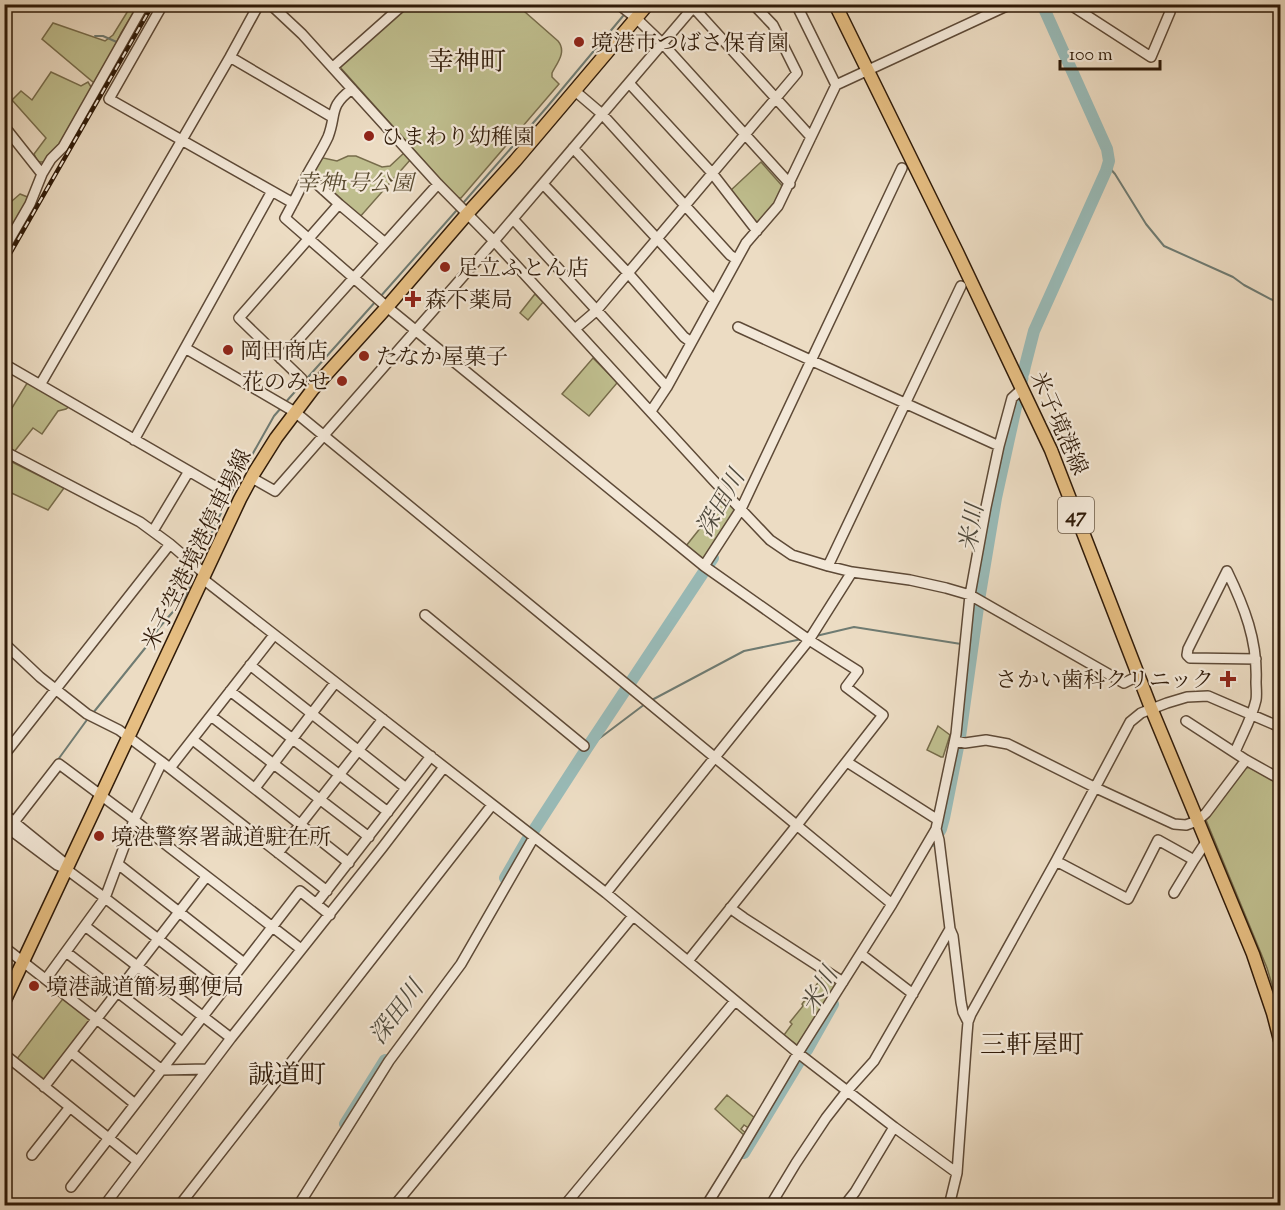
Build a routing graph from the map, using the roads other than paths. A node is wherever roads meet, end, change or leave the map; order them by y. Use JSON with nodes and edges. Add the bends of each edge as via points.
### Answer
{"nodes":[{"id":1,"x":144,"y":4,"type":"edge"},
{"id":2,"x":163,"y":4,"type":"edge"},
{"id":3,"x":259,"y":4,"type":"edge"},
{"id":4,"x":270,"y":4,"type":"edge"},
{"id":5,"x":404,"y":4,"type":"edge"},
{"id":6,"x":618,"y":4,"type":"edge"},
{"id":7,"x":648,"y":4,"type":"edge"},
{"id":8,"x":753,"y":4,"type":"edge"},
{"id":9,"x":796,"y":4,"type":"edge"},
{"id":10,"x":835,"y":4,"type":"edge"},
{"id":11,"x":1011,"y":4,"type":"edge"},
{"id":12,"x":1069,"y":4,"type":"edge"},
{"id":13,"x":1168,"y":4,"type":"edge"},
{"id":14,"x":694,"y":6,"type":"edge"},
{"id":15,"x":636,"y":18,"type":"junction"},
{"id":16,"x":662,"y":43,"type":"junction"},
{"id":17,"x":230,"y":57,"type":"junction"},
{"id":18,"x":333,"y":67,"type":"junction"},
{"id":19,"x":868,"y":70,"type":"junction"},
{"id":20,"x":629,"y":83,"type":"junction"},
{"id":21,"x":836,"y":85,"type":"junction"},
{"id":22,"x":352,"y":89,"type":"junction"},
{"id":23,"x":574,"y":91,"type":"junction"},
{"id":24,"x":776,"y":98,"type":"junction"},
{"id":25,"x":602,"y":114,"type":"junction"},
{"id":26,"x":332,"y":117,"type":"junction"},
{"id":27,"x":4,"y":126,"type":"edge"},
{"id":28,"x":745,"y":134,"type":"junction"},
{"id":29,"x":811,"y":137,"type":"junction"},
{"id":30,"x":182,"y":139,"type":"junction"},
{"id":31,"x":573,"y":148,"type":"junction"},
{"id":32,"x":902,"y":168,"type":"dead end"},
{"id":33,"x":712,"y":173,"type":"junction"},
{"id":34,"x":42,"y":174,"type":"junction"},
{"id":35,"x":307,"y":175,"type":"junction"},
{"id":36,"x":438,"y":184,"type":"junction"},
{"id":37,"x":543,"y":184,"type":"junction"},
{"id":38,"x":790,"y":184,"type":"junction"},
{"id":39,"x":272,"y":191,"type":"junction"},
{"id":40,"x":293,"y":203,"type":"junction"},
{"id":41,"x":339,"y":204,"type":"junction"},
{"id":42,"x":685,"y":206,"type":"junction"},
{"id":43,"x":467,"y":214,"type":"junction"},
{"id":44,"x":513,"y":219,"type":"junction"},
{"id":45,"x":757,"y":231,"type":"junction"},
{"id":46,"x":657,"y":237,"type":"junction"},
{"id":47,"x":309,"y":238,"type":"junction"},
{"id":48,"x":494,"y":241,"type":"junction"},
{"id":49,"x":384,"y":243,"type":"junction"},
{"id":50,"x":4,"y":249,"type":"edge"},
{"id":51,"x":736,"y":259,"type":"junction"},
{"id":52,"x":628,"y":273,"type":"junction"},
{"id":53,"x":353,"y":278,"type":"junction"},
{"id":54,"x":961,"y":286,"type":"dead end"},
{"id":55,"x":714,"y":300,"type":"junction"},
{"id":56,"x":387,"y":307,"type":"junction"},
{"id":57,"x":596,"y":311,"type":"junction"},
{"id":58,"x":738,"y":327,"type":"dead end"},
{"id":59,"x":575,"y":329,"type":"junction"},
{"id":60,"x":416,"y":330,"type":"junction"},
{"id":61,"x":691,"y":342,"type":"junction"},
{"id":62,"x":185,"y":348,"type":"junction"},
{"id":63,"x":281,"y":359,"type":"junction"},
{"id":64,"x":812,"y":360,"type":"junction"},
{"id":65,"x":4,"y":364,"type":"edge"},
{"id":66,"x":302,"y":379,"type":"dead end"},
{"id":67,"x":40,"y":385,"type":"junction"},
{"id":68,"x":667,"y":387,"type":"junction"},
{"id":69,"x":1022,"y":389,"type":"junction"},
{"id":70,"x":905,"y":404,"type":"junction"},
{"id":71,"x":651,"y":411,"type":"junction"},
{"id":72,"x":295,"y":412,"type":"junction"},
{"id":73,"x":322,"y":435,"type":"junction"},
{"id":74,"x":134,"y":440,"type":"junction"},
{"id":75,"x":999,"y":446,"type":"junction"},
{"id":76,"x":4,"y":451,"type":"edge"},
{"id":77,"x":189,"y":471,"type":"junction"},
{"id":78,"x":252,"y":478,"type":"junction"},
{"id":79,"x":225,"y":492,"type":"dead end"},
{"id":80,"x":741,"y":509,"type":"junction"},
{"id":81,"x":153,"y":531,"type":"junction"},
{"id":82,"x":170,"y":544,"type":"junction"},
{"id":83,"x":704,"y":566,"type":"junction"},
{"id":84,"x":828,"y":566,"type":"junction"},
{"id":85,"x":852,"y":572,"type":"junction"},
{"id":86,"x":204,"y":577,"type":"junction"},
{"id":87,"x":970,"y":595,"type":"junction"},
{"id":88,"x":425,"y":615,"type":"dead end"},
{"id":89,"x":273,"y":635,"type":"junction"},
{"id":90,"x":809,"y":640,"type":"junction"},
{"id":91,"x":4,"y":643,"type":"edge"},
{"id":92,"x":1256,"y":659,"type":"junction"},
{"id":93,"x":250,"y":665,"type":"junction"},
{"id":94,"x":1138,"y":676,"type":"junction"},
{"id":95,"x":335,"y":683,"type":"junction"},
{"id":96,"x":56,"y":689,"type":"junction"},
{"id":97,"x":231,"y":691,"type":"junction"},
{"id":98,"x":1150,"y":708,"type":"junction"},
{"id":99,"x":312,"y":714,"type":"junction"},
{"id":100,"x":1251,"y":714,"type":"junction"},
{"id":101,"x":211,"y":716,"type":"junction"},
{"id":102,"x":383,"y":719,"type":"junction"},
{"id":103,"x":1186,"y":721,"type":"dead end"},
{"id":104,"x":1281,"y":727,"type":"edge"},
{"id":105,"x":129,"y":737,"type":"junction"},
{"id":106,"x":293,"y":739,"type":"junction"},
{"id":107,"x":193,"y":740,"type":"junction"},
{"id":108,"x":955,"y":741,"type":"junction"},
{"id":109,"x":584,"y":746,"type":"dead end"},
{"id":110,"x":359,"y":751,"type":"junction"},
{"id":111,"x":1235,"y":752,"type":"junction"},
{"id":112,"x":4,"y":755,"type":"edge"},
{"id":113,"x":431,"y":756,"type":"junction"},
{"id":114,"x":715,"y":757,"type":"junction"},
{"id":115,"x":1246,"y":760,"type":"junction"},
{"id":116,"x":847,"y":762,"type":"junction"},
{"id":117,"x":274,"y":763,"type":"junction"},
{"id":118,"x":166,"y":765,"type":"junction"},
{"id":119,"x":444,"y":767,"type":"junction"},
{"id":120,"x":340,"y":775,"type":"junction"},
{"id":121,"x":1281,"y":779,"type":"edge"},
{"id":122,"x":255,"y":788,"type":"junction"},
{"id":123,"x":406,"y":788,"type":"junction"},
{"id":124,"x":1096,"y":788,"type":"junction"},
{"id":125,"x":102,"y":796,"type":"junction"},
{"id":126,"x":321,"y":800,"type":"junction"},
{"id":127,"x":492,"y":805,"type":"junction"},
{"id":128,"x":388,"y":812,"type":"junction"},
{"id":129,"x":4,"y":814,"type":"edge"},
{"id":130,"x":134,"y":820,"type":"junction"},
{"id":131,"x":1197,"y":821,"type":"junction"},
{"id":132,"x":937,"y":824,"type":"junction"},
{"id":133,"x":301,"y":825,"type":"junction"},
{"id":134,"x":797,"y":825,"type":"junction"},
{"id":135,"x":9,"y":829,"type":"edge"},
{"id":136,"x":369,"y":837,"type":"junction"},
{"id":137,"x":534,"y":837,"type":"junction"},
{"id":138,"x":1206,"y":842,"type":"junction"},
{"id":139,"x":278,"y":853,"type":"junction"},
{"id":140,"x":1194,"y":860,"type":"junction"},
{"id":141,"x":1056,"y":861,"type":"junction"},
{"id":142,"x":349,"y":863,"type":"junction"},
{"id":143,"x":118,"y":864,"type":"junction"},
{"id":144,"x":66,"y":869,"type":"junction"},
{"id":145,"x":206,"y":877,"type":"junction"},
{"id":146,"x":327,"y":891,"type":"junction"},
{"id":147,"x":606,"y":893,"type":"junction"},
{"id":148,"x":1174,"y":893,"type":"dead end"},
{"id":149,"x":105,"y":898,"type":"junction"},
{"id":150,"x":316,"y":904,"type":"junction"},
{"id":151,"x":892,"y":904,"type":"junction"},
{"id":152,"x":730,"y":908,"type":"junction"},
{"id":153,"x":179,"y":913,"type":"junction"},
{"id":154,"x":330,"y":915,"type":"junction"},
{"id":155,"x":633,"y":916,"type":"junction"},
{"id":156,"x":85,"y":926,"type":"junction"},
{"id":157,"x":272,"y":927,"type":"junction"},
{"id":158,"x":950,"y":929,"type":"junction"},
{"id":159,"x":159,"y":939,"type":"junction"},
{"id":160,"x":4,"y":947,"type":"edge"},
{"id":161,"x":301,"y":949,"type":"junction"},
{"id":162,"x":66,"y":952,"type":"junction"},
{"id":163,"x":861,"y":954,"type":"junction"},
{"id":164,"x":688,"y":961,"type":"junction"},
{"id":165,"x":24,"y":962,"type":"junction"},
{"id":166,"x":243,"y":963,"type":"junction"},
{"id":167,"x":138,"y":966,"type":"junction"},
{"id":168,"x":46,"y":979,"type":"junction"},
{"id":169,"x":843,"y":981,"type":"junction"},
{"id":170,"x":223,"y":990,"type":"junction"},
{"id":171,"x":117,"y":992,"type":"junction"},
{"id":172,"x":913,"y":994,"type":"junction"},
{"id":173,"x":735,"y":1001,"type":"junction"},
{"id":174,"x":4,"y":1002,"type":"edge"},
{"id":175,"x":203,"y":1015,"type":"junction"},
{"id":176,"x":97,"y":1019,"type":"junction"},
{"id":177,"x":968,"y":1022,"type":"junction"},
{"id":178,"x":231,"y":1038,"type":"junction"},
{"id":179,"x":1281,"y":1040,"type":"edge"},
{"id":180,"x":182,"y":1042,"type":"junction"},
{"id":181,"x":71,"y":1053,"type":"junction"},
{"id":182,"x":798,"y":1053,"type":"junction"},
{"id":183,"x":4,"y":1054,"type":"edge"},
{"id":184,"x":162,"y":1070,"type":"junction"},
{"id":185,"x":207,"y":1070,"type":"junction"},
{"id":186,"x":44,"y":1087,"type":"junction"},
{"id":187,"x":847,"y":1091,"type":"junction"},
{"id":188,"x":135,"y":1104,"type":"junction"},
{"id":189,"x":70,"y":1107,"type":"junction"},
{"id":190,"x":894,"y":1128,"type":"junction"},
{"id":191,"x":108,"y":1138,"type":"junction"},
{"id":192,"x":32,"y":1155,"type":"dead end"},
{"id":193,"x":137,"y":1161,"type":"junction"},
{"id":194,"x":957,"y":1173,"type":"junction"},
{"id":195,"x":70,"y":1187,"type":"dead end"},
{"id":196,"x":104,"y":1206,"type":"edge"},
{"id":197,"x":179,"y":1206,"type":"edge"},
{"id":198,"x":298,"y":1206,"type":"edge"},
{"id":199,"x":394,"y":1206,"type":"edge"},
{"id":200,"x":564,"y":1206,"type":"edge"},
{"id":201,"x":706,"y":1206,"type":"edge"},
{"id":202,"x":770,"y":1206,"type":"edge"},
{"id":203,"x":844,"y":1206,"type":"edge"},
{"id":204,"x":949,"y":1206,"type":"edge"}],
"edges":[{"from":1,"to":34,"type":"street","via":[[63,147]]},
{"from":2,"to":30,"type":"street","via":[[109,99]]},
{"from":3,"to":17,"type":"street"},
{"from":4,"to":18,"type":"street"},
{"from":5,"to":18,"type":"street"},
{"from":6,"to":15,"type":"street"},
{"from":7,"to":15,"type":"main road","name":"米子空港境港停車場線"},
{"from":8,"to":24,"type":"street","via":[[773,25],[797,73]]},
{"from":9,"to":21,"type":"street"},
{"from":10,"to":19,"type":"main road","name":"米子境港線","number":"47"},
{"from":11,"to":19,"type":"street"},
{"from":12,"to":13,"type":"street","via":[[1151,57],[1170,12]]},
{"from":14,"to":16,"type":"street"},
{"from":14,"to":24,"type":"street"},
{"from":15,"to":16,"type":"street"},
{"from":15,"to":23,"type":"main road","name":"米子空港境港停車場線"},
{"from":16,"to":20,"type":"street"},
{"from":16,"to":28,"type":"street"},
{"from":17,"to":26,"type":"street"},
{"from":17,"to":30,"type":"street"},
{"from":18,"to":22,"type":"street"},
{"from":19,"to":21,"type":"street"},
{"from":19,"to":69,"type":"main road","name":"米子境港線","number":"47"},
{"from":20,"to":25,"type":"street"},
{"from":20,"to":33,"type":"street"},
{"from":21,"to":29,"type":"street"},
{"from":22,"to":26,"type":"street","via":[[336,105]]},
{"from":22,"to":36,"type":"street"},
{"from":23,"to":25,"type":"street"},
{"from":23,"to":43,"type":"main road","name":"米子空港境港停車場線"},
{"from":24,"to":28,"type":"street"},
{"from":24,"to":29,"type":"street"},
{"from":25,"to":31,"type":"street"},
{"from":25,"to":42,"type":"street"},
{"from":26,"to":35,"type":"street","via":[[327,140]]},
{"from":27,"to":34,"type":"street"},
{"from":28,"to":33,"type":"street"},
{"from":28,"to":38,"type":"street"},
{"from":29,"to":38,"type":"street"},
{"from":30,"to":39,"type":"street"},
{"from":30,"to":67,"type":"street"},
{"from":31,"to":37,"type":"street"},
{"from":31,"to":46,"type":"street"},
{"from":32,"to":64,"type":"street"},
{"from":33,"to":42,"type":"street"},
{"from":33,"to":45,"type":"street"},
{"from":34,"to":50,"type":"street"},
{"from":35,"to":40,"type":"street"},
{"from":35,"to":41,"type":"street"},
{"from":36,"to":43,"type":"street"},
{"from":36,"to":49,"type":"street"},
{"from":37,"to":44,"type":"street"},
{"from":37,"to":52,"type":"street"},
{"from":38,"to":45,"type":"street","via":[[778,207]]},
{"from":39,"to":40,"type":"street"},
{"from":39,"to":62,"type":"street"},
{"from":40,"to":47,"type":"street","via":[[285,218]]},
{"from":41,"to":47,"type":"street"},
{"from":41,"to":49,"type":"street"},
{"from":42,"to":46,"type":"street"},
{"from":42,"to":51,"type":"street"},
{"from":43,"to":48,"type":"street"},
{"from":43,"to":56,"type":"main road","name":"米子空港境港停車場線"},
{"from":44,"to":48,"type":"street"},
{"from":44,"to":57,"type":"street"},
{"from":45,"to":51,"type":"street"},
{"from":46,"to":52,"type":"street"},
{"from":46,"to":55,"type":"street"},
{"from":47,"to":53,"type":"street"},
{"from":47,"to":63,"type":"street","via":[[239,318]]},
{"from":48,"to":59,"type":"street"},
{"from":48,"to":60,"type":"street"},
{"from":49,"to":53,"type":"street"},
{"from":51,"to":55,"type":"street"},
{"from":52,"to":57,"type":"street"},
{"from":52,"to":61,"type":"street"},
{"from":53,"to":56,"type":"street"},
{"from":53,"to":63,"type":"street"},
{"from":54,"to":70,"type":"street"},
{"from":55,"to":61,"type":"street"},
{"from":56,"to":60,"type":"street"},
{"from":56,"to":72,"type":"main road","name":"米子空港境港停車場線"},
{"from":57,"to":59,"type":"street"},
{"from":57,"to":68,"type":"street"},
{"from":58,"to":64,"type":"street"},
{"from":59,"to":71,"type":"street"},
{"from":60,"to":73,"type":"street"},
{"from":60,"to":83,"type":"street"},
{"from":61,"to":68,"type":"street"},
{"from":62,"to":72,"type":"street"},
{"from":62,"to":74,"type":"street"},
{"from":63,"to":66,"type":"street"},
{"from":64,"to":70,"type":"street"},
{"from":64,"to":80,"type":"street"},
{"from":65,"to":67,"type":"street"},
{"from":67,"to":74,"type":"street"},
{"from":68,"to":71,"type":"street"},
{"from":69,"to":75,"type":"street","via":[[1012,398]]},
{"from":69,"to":94,"type":"main road","name":"米子境港線","number":"47","via":[[1051,450]]},
{"from":70,"to":75,"type":"street"},
{"from":70,"to":84,"type":"street"},
{"from":71,"to":80,"type":"street"},
{"from":72,"to":73,"type":"street"},
{"from":72,"to":78,"type":"main road","name":"米子空港境港停車場線"},
{"from":73,"to":78,"type":"street","via":[[274,491]]},
{"from":73,"to":114,"type":"street"},
{"from":74,"to":77,"type":"street"},
{"from":75,"to":87,"type":"street"},
{"from":76,"to":81,"type":"street"},
{"from":77,"to":79,"type":"street"},
{"from":77,"to":81,"type":"street"},
{"from":78,"to":86,"type":"main road","name":"米子空港境港停車場線"},
{"from":80,"to":83,"type":"street"},
{"from":80,"to":84,"type":"street","via":[[792,555]]},
{"from":81,"to":82,"type":"street"},
{"from":82,"to":86,"type":"street"},
{"from":82,"to":96,"type":"street"},
{"from":83,"to":90,"type":"street"},
{"from":84,"to":85,"type":"street"},
{"from":85,"to":87,"type":"street","via":[[910,580]]},
{"from":85,"to":90,"type":"street"},
{"from":86,"to":89,"type":"street"},
{"from":86,"to":105,"type":"main road","name":"米子空港境港停車場線"},
{"from":87,"to":94,"type":"street","via":[[1124,683]]},
{"from":87,"to":108,"type":"street"},
{"from":88,"to":109,"type":"street"},
{"from":89,"to":93,"type":"street"},
{"from":89,"to":95,"type":"street"},
{"from":90,"to":114,"type":"street"},
{"from":90,"to":116,"type":"street","via":[[858,671],[846,687],[883,715]]},
{"from":91,"to":96,"type":"street"},
{"from":92,"to":92,"type":"street","via":[[1242,601],[1227,571],[1187,655]]},
{"from":92,"to":100,"type":"street","via":[[1256,700]]},
{"from":93,"to":97,"type":"street"},
{"from":93,"to":99,"type":"street"},
{"from":94,"to":98,"type":"main road","name":"米子境港線","number":"47"},
{"from":95,"to":99,"type":"street"},
{"from":95,"to":102,"type":"street"},
{"from":96,"to":105,"type":"street","via":[[87,714]]},
{"from":96,"to":112,"type":"street"},
{"from":97,"to":101,"type":"street"},
{"from":97,"to":106,"type":"street"},
{"from":98,"to":100,"type":"street","via":[[1187,697],[1208,696]]},
{"from":98,"to":124,"type":"street","via":[[1130,722]]},
{"from":98,"to":131,"type":"main road","name":"米子境港線","number":"47"},
{"from":99,"to":106,"type":"street"},
{"from":99,"to":110,"type":"street"},
{"from":100,"to":104,"type":"street"},
{"from":100,"to":111,"type":"street"},
{"from":101,"to":107,"type":"street"},
{"from":101,"to":117,"type":"street"},
{"from":102,"to":110,"type":"street"},
{"from":102,"to":113,"type":"street"},
{"from":103,"to":111,"type":"street"},
{"from":105,"to":118,"type":"street"},
{"from":105,"to":125,"type":"main road","name":"米子空港境港停車場線"},
{"from":106,"to":117,"type":"street"},
{"from":106,"to":120,"type":"street"},
{"from":107,"to":118,"type":"street"},
{"from":107,"to":122,"type":"street"},
{"from":108,"to":124,"type":"street","via":[[1008,744]]},
{"from":108,"to":132,"type":"street"},
{"from":110,"to":120,"type":"street"},
{"from":110,"to":123,"type":"street"},
{"from":111,"to":115,"type":"street"},
{"from":113,"to":119,"type":"street"},
{"from":113,"to":123,"type":"street"},
{"from":114,"to":134,"type":"street"},
{"from":114,"to":147,"type":"street"},
{"from":115,"to":121,"type":"street"},
{"from":115,"to":131,"type":"street"},
{"from":116,"to":132,"type":"street"},
{"from":116,"to":134,"type":"street"},
{"from":117,"to":122,"type":"street"},
{"from":117,"to":126,"type":"street"},
{"from":118,"to":130,"type":"street"},
{"from":118,"to":139,"type":"street"},
{"from":119,"to":127,"type":"street"},
{"from":119,"to":154,"type":"street"},
{"from":120,"to":126,"type":"street"},
{"from":120,"to":128,"type":"street"},
{"from":122,"to":133,"type":"street"},
{"from":123,"to":128,"type":"street"},
{"from":124,"to":131,"type":"street","via":[[1174,825]]},
{"from":124,"to":141,"type":"street"},
{"from":125,"to":130,"type":"street"},
{"from":125,"to":135,"type":"street","via":[[59,764]]},
{"from":125,"to":144,"type":"main road","name":"米子空港境港停車場線"},
{"from":126,"to":133,"type":"street"},
{"from":126,"to":136,"type":"street"},
{"from":127,"to":137,"type":"street"},
{"from":127,"to":197,"type":"street"},
{"from":128,"to":136,"type":"street"},
{"from":129,"to":135,"type":"street"},
{"from":130,"to":143,"type":"street"},
{"from":130,"to":145,"type":"street"},
{"from":131,"to":138,"type":"main road","name":"米子境港線","number":"47"},
{"from":132,"to":151,"type":"street"},
{"from":132,"to":158,"type":"street"},
{"from":133,"to":139,"type":"street"},
{"from":133,"to":142,"type":"street"},
{"from":134,"to":151,"type":"street"},
{"from":134,"to":152,"type":"street"},
{"from":135,"to":144,"type":"street"},
{"from":136,"to":142,"type":"street"},
{"from":137,"to":147,"type":"street"},
{"from":137,"to":198,"type":"street","via":[[461,964],[390,1062]]},
{"from":138,"to":140,"type":"street"},
{"from":138,"to":179,"type":"main road","name":"米子境港線","number":"47","via":[[1253,954]]},
{"from":139,"to":146,"type":"street"},
{"from":140,"to":141,"type":"street","via":[[1158,840],[1128,899]]},
{"from":140,"to":148,"type":"street"},
{"from":141,"to":177,"type":"street"},
{"from":142,"to":146,"type":"street"},
{"from":143,"to":149,"type":"street"},
{"from":143,"to":153,"type":"street"},
{"from":144,"to":149,"type":"street"},
{"from":144,"to":165,"type":"main road","name":"米子空港境港停車場線"},
{"from":145,"to":153,"type":"street"},
{"from":145,"to":157,"type":"street"},
{"from":146,"to":150,"type":"street"},
{"from":147,"to":155,"type":"street"},
{"from":149,"to":156,"type":"street"},
{"from":149,"to":159,"type":"street"},
{"from":150,"to":154,"type":"street"},
{"from":150,"to":157,"type":"street","via":[[300,891]]},
{"from":151,"to":163,"type":"street"},
{"from":152,"to":164,"type":"street"},
{"from":152,"to":169,"type":"street"},
{"from":153,"to":159,"type":"street"},
{"from":153,"to":166,"type":"street"},
{"from":154,"to":161,"type":"street"},
{"from":155,"to":164,"type":"street"},
{"from":155,"to":199,"type":"street"},
{"from":156,"to":162,"type":"street"},
{"from":156,"to":167,"type":"street"},
{"from":157,"to":161,"type":"street"},
{"from":157,"to":166,"type":"street"},
{"from":158,"to":172,"type":"street"},
{"from":158,"to":177,"type":"street","via":[[963,1012]]},
{"from":159,"to":167,"type":"street"},
{"from":159,"to":170,"type":"street"},
{"from":160,"to":165,"type":"street"},
{"from":161,"to":178,"type":"street"},
{"from":162,"to":168,"type":"street"},
{"from":162,"to":171,"type":"street"},
{"from":163,"to":169,"type":"street"},
{"from":163,"to":172,"type":"street"},
{"from":164,"to":173,"type":"street"},
{"from":165,"to":168,"type":"street"},
{"from":165,"to":174,"type":"main road","name":"米子空港境港停車場線"},
{"from":166,"to":170,"type":"street"},
{"from":167,"to":171,"type":"street"},
{"from":167,"to":175,"type":"street"},
{"from":168,"to":176,"type":"street"},
{"from":169,"to":182,"type":"street"},
{"from":170,"to":175,"type":"street"},
{"from":171,"to":176,"type":"street"},
{"from":171,"to":180,"type":"street"},
{"from":172,"to":187,"type":"street","via":[[874,1061]]},
{"from":173,"to":182,"type":"street"},
{"from":173,"to":200,"type":"street"},
{"from":175,"to":178,"type":"street"},
{"from":175,"to":180,"type":"street"},
{"from":176,"to":181,"type":"street"},
{"from":176,"to":184,"type":"street"},
{"from":177,"to":194,"type":"street"},
{"from":178,"to":185,"type":"street"},
{"from":180,"to":184,"type":"street"},
{"from":181,"to":186,"type":"street"},
{"from":181,"to":188,"type":"street"},
{"from":182,"to":187,"type":"street"},
{"from":182,"to":201,"type":"street"},
{"from":183,"to":186,"type":"street"},
{"from":184,"to":185,"type":"street"},
{"from":184,"to":188,"type":"street"},
{"from":185,"to":193,"type":"street"},
{"from":186,"to":189,"type":"street"},
{"from":187,"to":190,"type":"street"},
{"from":187,"to":202,"type":"street"},
{"from":188,"to":191,"type":"street"},
{"from":189,"to":191,"type":"street"},
{"from":189,"to":192,"type":"street"},
{"from":190,"to":194,"type":"street"},
{"from":190,"to":203,"type":"street"},
{"from":191,"to":193,"type":"street"},
{"from":191,"to":195,"type":"street"},
{"from":193,"to":196,"type":"street"},
{"from":194,"to":204,"type":"street"}]}
